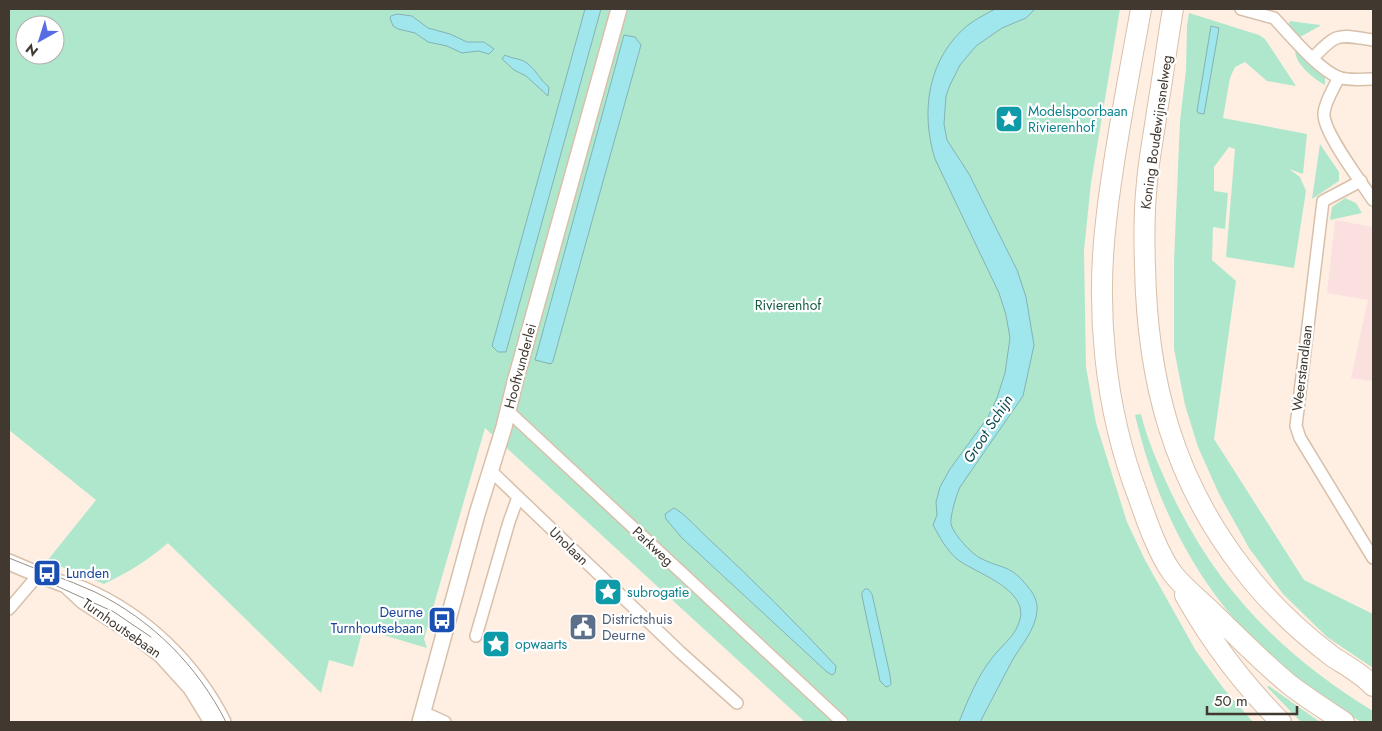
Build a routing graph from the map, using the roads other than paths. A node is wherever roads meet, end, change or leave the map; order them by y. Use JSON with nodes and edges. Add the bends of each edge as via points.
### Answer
{"nodes":[{"id":1,"x":619,"y":9,"type":"edge"},
{"id":2,"x":1241,"y":9,"type":"edge"},
{"id":3,"x":1141,"y":12,"type":"edge"},
{"id":4,"x":1274,"y":13,"type":"edge"},
{"id":5,"x":1172,"y":16,"type":"edge"},
{"id":6,"x":1373,"y":40,"type":"edge"},
{"id":7,"x":1313,"y":58,"type":"junction"},
{"id":8,"x":1339,"y":77,"type":"junction"},
{"id":9,"x":1373,"y":79,"type":"edge"},
{"id":10,"x":1361,"y":181,"type":"junction"},
{"id":11,"x":1373,"y":200,"type":"edge"},
{"id":12,"x":508,"y":411,"type":"junction"},
{"id":13,"x":491,"y":471,"type":"junction"},
{"id":14,"x":518,"y":498,"type":"junction"},
{"id":15,"x":1373,"y":558,"type":"edge"},
{"id":16,"x":9,"y":562,"type":"edge"},
{"id":17,"x":39,"y":574,"type":"junction"},
{"id":18,"x":1172,"y":574,"type":"junction"},
{"id":19,"x":66,"y":585,"type":"junction"},
{"id":20,"x":9,"y":609,"type":"edge"},
{"id":21,"x":476,"y":636,"type":"dead end"},
{"id":22,"x":1371,"y":682,"type":"edge"},
{"id":23,"x":736,"y":702,"type":"dead end"},
{"id":24,"x":422,"y":717,"type":"edge"},
{"id":25,"x":212,"y":722,"type":"edge"},
{"id":26,"x":223,"y":722,"type":"edge"},
{"id":27,"x":446,"y":722,"type":"edge"},
{"id":28,"x":842,"y":722,"type":"edge"},
{"id":29,"x":1282,"y":722,"type":"edge"},
{"id":30,"x":1344,"y":722,"type":"edge"}],
"edges":[{"from":1,"to":12,"type":"street","name":"Hooftvunderlei"},
{"from":2,"to":4,"type":"street"},
{"from":3,"to":18,"type":"highway","via":[[1107,213],[1102,280],[1103,321],[1110,391],[1124,454],[1148,525]]},
{"from":4,"to":7,"type":"street"},
{"from":5,"to":22,"type":"highway","name":"Koning Boudewijnsnelweg","via":[[1146,183],[1144,222],[1149,332],[1157,386],[1169,432],[1200,504],[1243,570],[1287,618],[1333,657]]},
{"from":6,"to":7,"type":"street","via":[[1340,36],[1328,42]]},
{"from":7,"to":8,"type":"street"},
{"from":8,"to":9,"type":"street"},
{"from":8,"to":10,"type":"street","via":[[1325,106],[1324,121]]},
{"from":10,"to":11,"type":"street"},
{"from":10,"to":15,"type":"street","name":"Weerstandlaan","via":[[1323,201],[1296,426],[1300,438]]},
{"from":12,"to":13,"type":"street","name":"Hooftvunderlei"},
{"from":12,"to":28,"type":"street","name":"Parkweg"},
{"from":13,"to":14,"type":"street","name":"Unolaan"},
{"from":13,"to":24,"type":"street","name":"Hooftvunderlei"},
{"from":14,"to":21,"type":"street"},
{"from":14,"to":23,"type":"street","name":"Unolaan"},
{"from":16,"to":17,"type":"street","name":"Turnhoutsebaan"},
{"from":17,"to":19,"type":"street","name":"Turnhoutsebaan"},
{"from":17,"to":20,"type":"street"},
{"from":18,"to":29,"type":"highway","via":[[1206,633],[1236,672]]},
{"from":18,"to":30,"type":"highway","via":[[1290,685]]},
{"from":19,"to":25,"type":"street","name":"Turnhoutsebaan","via":[[82,601],[161,655],[191,688]]},
{"from":19,"to":26,"type":"street","name":"Turnhoutsebaan","via":[[108,602],[158,638],[192,673]]},
{"from":24,"to":27,"type":"street"}]}
